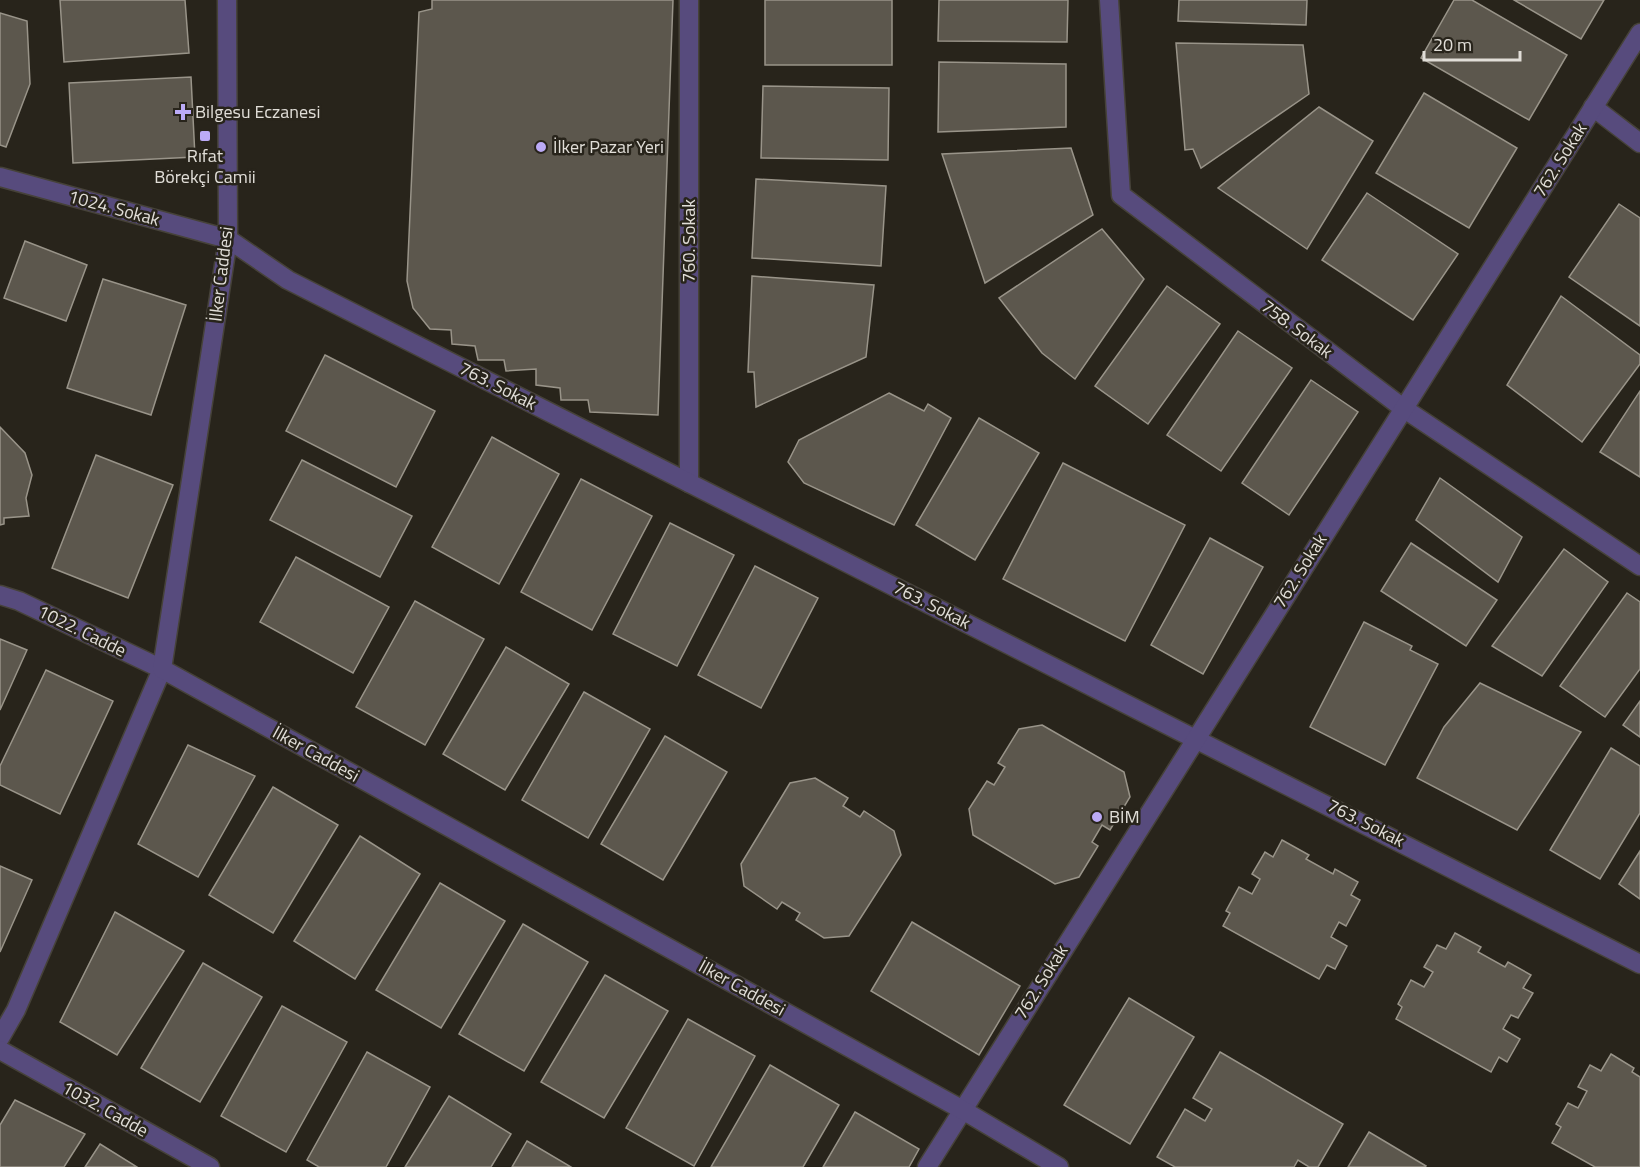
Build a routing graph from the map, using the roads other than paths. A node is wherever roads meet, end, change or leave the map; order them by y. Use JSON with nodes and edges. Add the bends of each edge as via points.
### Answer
{"nodes":[{"id":1,"x":226,"y":0,"type":"edge"},
{"id":2,"x":689,"y":0,"type":"edge"},
{"id":3,"x":1109,"y":0,"type":"edge"},
{"id":4,"x":1640,"y":33,"type":"edge"},
{"id":5,"x":1593,"y":107,"type":"junction"},
{"id":6,"x":1640,"y":143,"type":"edge"},
{"id":7,"x":0,"y":177,"type":"edge"},
{"id":8,"x":228,"y":239,"type":"junction"},
{"id":9,"x":1403,"y":408,"type":"junction"},
{"id":10,"x":689,"y":483,"type":"junction"},
{"id":11,"x":1640,"y":566,"type":"edge"},
{"id":12,"x":0,"y":595,"type":"edge"},
{"id":13,"x":162,"y":669,"type":"junction"},
{"id":14,"x":1196,"y":737,"type":"junction"},
{"id":15,"x":1640,"y":963,"type":"edge"},
{"id":16,"x":0,"y":1038,"type":"edge"},
{"id":17,"x":0,"y":1050,"type":"edge"},
{"id":18,"x":962,"y":1109,"type":"junction"},
{"id":19,"x":210,"y":1167,"type":"edge"},
{"id":20,"x":927,"y":1167,"type":"edge"},
{"id":21,"x":1059,"y":1167,"type":"edge"}],
"edges":[{"from":1,"to":8,"type":"street","name":"İlker Caddesi"},
{"from":2,"to":10,"type":"street","name":"760. Sokak"},
{"from":3,"to":9,"type":"street","name":"758. Sokak","via":[[1121,195]]},
{"from":4,"to":5,"type":"street","name":"762. Sokak"},
{"from":5,"to":6,"type":"street"},
{"from":5,"to":9,"type":"street","name":"762. Sokak"},
{"from":7,"to":8,"type":"street","name":"1024. Sokak"},
{"from":8,"to":10,"type":"street","name":"763. Sokak","via":[[288,280]]},
{"from":8,"to":13,"type":"street","name":"İlker Caddesi"},
{"from":9,"to":11,"type":"street","name":"758. Sokak"},
{"from":9,"to":14,"type":"street","name":"762. Sokak"},
{"from":10,"to":14,"type":"street","name":"763. Sokak"},
{"from":12,"to":13,"type":"street","name":"1022. Cadde"},
{"from":13,"to":16,"type":"street","via":[[16,1010]]},
{"from":13,"to":18,"type":"street","name":"İlker Caddesi"},
{"from":14,"to":15,"type":"street","name":"763. Sokak"},
{"from":14,"to":18,"type":"street","name":"762. Sokak"},
{"from":17,"to":19,"type":"street","name":"1032. Cadde"},
{"from":18,"to":20,"type":"street","name":"762. Sokak"},
{"from":18,"to":21,"type":"street","name":"İlker Caddesi"}]}
